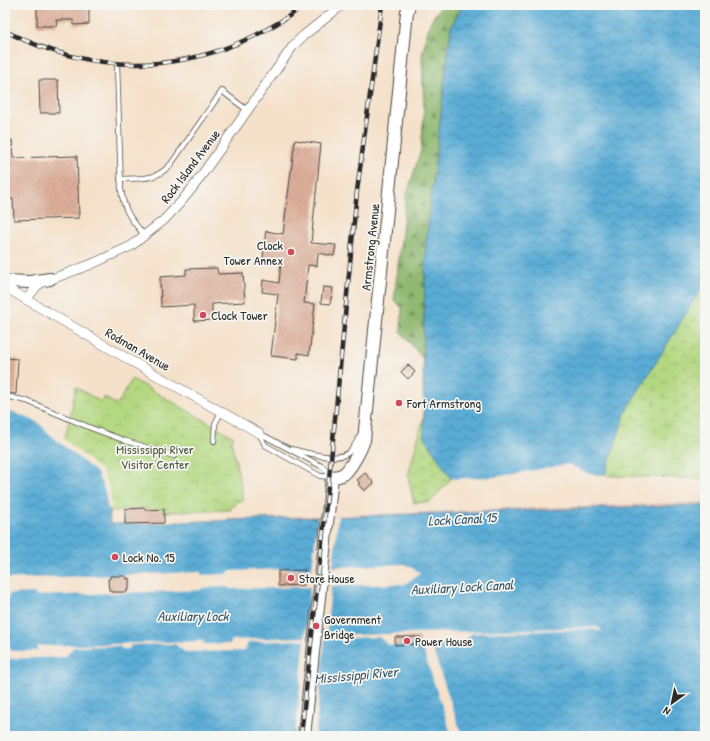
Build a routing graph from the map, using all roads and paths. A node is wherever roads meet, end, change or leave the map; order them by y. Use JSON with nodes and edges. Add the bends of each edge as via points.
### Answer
{"nodes":[{"id":1,"x":342,"y":5,"type":"edge"},
{"id":2,"x":405,"y":9,"type":"edge"},
{"id":3,"x":118,"y":64,"type":"dead end"},
{"id":4,"x":247,"y":110,"type":"junction"},
{"id":5,"x":120,"y":179,"type":"junction"},
{"id":6,"x":145,"y":236,"type":"junction"},
{"id":7,"x":50,"y":279,"type":"junction"},
{"id":8,"x":5,"y":281,"type":"edge"},
{"id":9,"x":5,"y":287,"type":"edge"},
{"id":10,"x":26,"y":300,"type":"junction"},
{"id":11,"x":5,"y":396,"type":"edge"},
{"id":12,"x":221,"y":412,"type":"junction"},
{"id":13,"x":365,"y":426,"type":"junction"},
{"id":14,"x":259,"y":433,"type":"junction"},
{"id":15,"x":214,"y":441,"type":"dead end"},
{"id":16,"x":291,"y":449,"type":"junction"},
{"id":17,"x":174,"y":456,"type":"dead end"},
{"id":18,"x":332,"y":477,"type":"junction"},
{"id":19,"x":304,"y":736,"type":"edge"}],
"edges":[{"from":1,"to":4,"type":"street","name":"Rock Island Avenue","via":[[293,46]]},
{"from":2,"to":13,"type":"street","name":"Armstrong Avenue"},
{"from":3,"to":5,"type":"lane"},
{"from":4,"to":5,"type":"lane","via":[[222,91],[163,172],[151,178]]},
{"from":4,"to":6,"type":"street","name":"Rock Island Avenue","via":[[188,194]]},
{"from":5,"to":6,"type":"lane","via":[[123,203],[128,215]]},
{"from":6,"to":7,"type":"street","name":"Rock Island Avenue","via":[[131,246],[92,264]]},
{"from":7,"to":8,"type":"street","via":[[29,282]]},
{"from":7,"to":10,"type":"street","name":"Rock Island Avenue","via":[[37,286]]},
{"from":9,"to":10,"type":"street","name":"Rodman Avenue"},
{"from":10,"to":12,"type":"street","name":"Rodman Avenue"},
{"from":11,"to":17,"type":"lane","via":[[27,401],[126,442]]},
{"from":12,"to":14,"type":"street","name":"Rodman Avenue"},
{"from":12,"to":15,"type":"lane","via":[[215,424]]},
{"from":13,"to":16,"type":"lane","name":"Rodman Avenue","via":[[351,451],[342,456]]},
{"from":13,"to":18,"type":"street","name":"Armstrong Avenue","via":[[362,445],[348,470],[341,476]]},
{"from":14,"to":16,"type":"lane","name":"Rodman Avenue"},
{"from":14,"to":18,"type":"lane","name":"Rodman Avenue","via":[[265,445],[320,476]]},
{"from":16,"to":18,"type":"lane","name":"Rodman Avenue","via":[[323,467]]},
{"from":18,"to":19,"type":"street"}]}
